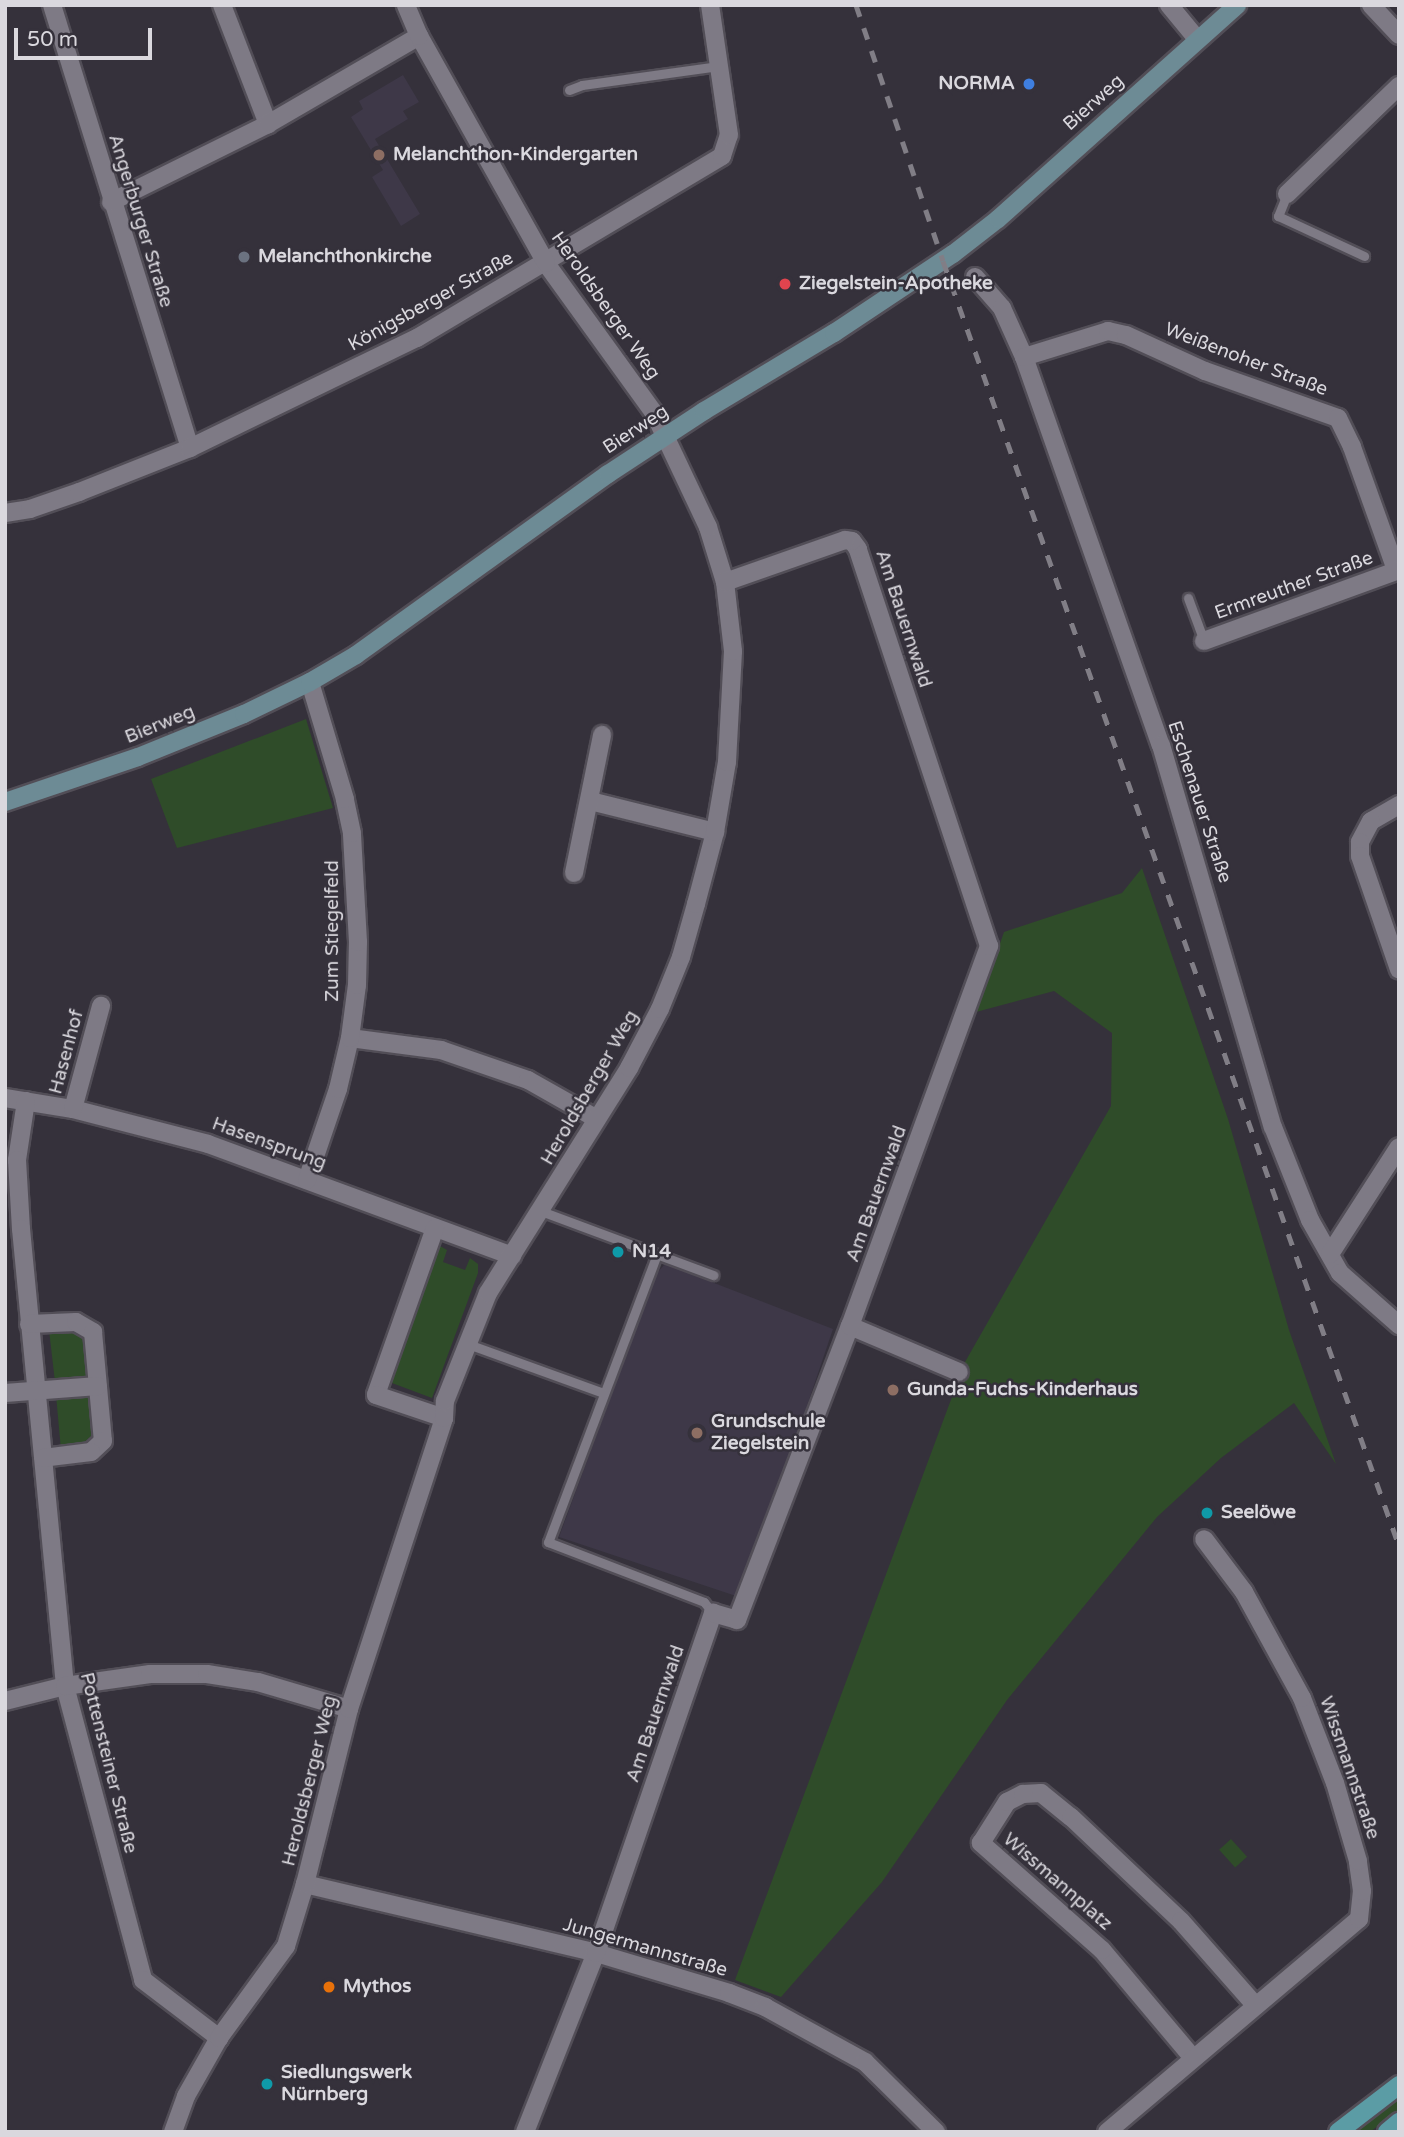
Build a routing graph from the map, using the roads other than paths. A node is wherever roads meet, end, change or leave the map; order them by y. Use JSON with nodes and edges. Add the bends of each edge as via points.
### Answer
{"nodes":[{"id":1,"x":52,"y":5,"type":"edge"},
{"id":2,"x":222,"y":5,"type":"edge"},
{"id":3,"x":406,"y":5,"type":"edge"},
{"id":4,"x":710,"y":5,"type":"edge"},
{"id":5,"x":1168,"y":5,"type":"edge"},
{"id":6,"x":1237,"y":5,"type":"edge"},
{"id":7,"x":1371,"y":5,"type":"edge"},
{"id":8,"x":1397,"y":32,"type":"edge"},
{"id":9,"x":419,"y":36,"type":"junction"},
{"id":10,"x":1198,"y":40,"type":"junction"},
{"id":11,"x":719,"y":66,"type":"junction"},
{"id":12,"x":1399,"y":86,"type":"edge"},
{"id":13,"x":569,"y":90,"type":"dead end"},
{"id":14,"x":268,"y":124,"type":"junction"},
{"id":15,"x":1287,"y":194,"type":"joint"},
{"id":16,"x":111,"y":202,"type":"junction"},
{"id":17,"x":1364,"y":256,"type":"dead end"},
{"id":18,"x":546,"y":263,"type":"junction"},
{"id":19,"x":975,"y":277,"type":"dead end"},
{"id":20,"x":1024,"y":357,"type":"junction"},
{"id":21,"x":666,"y":436,"type":"junction"},
{"id":22,"x":190,"y":448,"type":"junction"},
{"id":23,"x":5,"y":513,"type":"edge"},
{"id":24,"x":1397,"y":570,"type":"edge"},
{"id":25,"x":725,"y":582,"type":"junction"},
{"id":26,"x":1188,"y":598,"type":"dead end"},
{"id":27,"x":1204,"y":641,"type":"joint"},
{"id":28,"x":310,"y":682,"type":"junction"},
{"id":29,"x":602,"y":735,"type":"dead end"},
{"id":30,"x":590,"y":801,"type":"junction"},
{"id":31,"x":5,"y":802,"type":"edge"},
{"id":32,"x":1399,"y":805,"type":"edge"},
{"id":33,"x":715,"y":832,"type":"junction"},
{"id":34,"x":575,"y":873,"type":"dead end"},
{"id":35,"x":1399,"y":969,"type":"edge"},
{"id":36,"x":101,"y":1006,"type":"dead end"},
{"id":37,"x":350,"y":1038,"type":"junction"},
{"id":38,"x":5,"y":1098,"type":"edge"},
{"id":39,"x":26,"y":1101,"type":"junction"},
{"id":40,"x":74,"y":1109,"type":"junction"},
{"id":41,"x":597,"y":1119,"type":"junction"},
{"id":42,"x":1399,"y":1147,"type":"edge"},
{"id":43,"x":307,"y":1180,"type":"junction"},
{"id":44,"x":541,"y":1212,"type":"junction"},
{"id":45,"x":435,"y":1228,"type":"junction"},
{"id":46,"x":657,"y":1254,"type":"junction"},
{"id":47,"x":1330,"y":1254,"type":"junction"},
{"id":48,"x":512,"y":1256,"type":"junction"},
{"id":49,"x":713,"y":1275,"type":"dead end"},
{"id":50,"x":29,"y":1324,"type":"junction"},
{"id":51,"x":1399,"y":1325,"type":"edge"},
{"id":52,"x":850,"y":1326,"type":"junction"},
{"id":53,"x":468,"y":1344,"type":"junction"},
{"id":54,"x":959,"y":1372,"type":"dead end"},
{"id":55,"x":98,"y":1386,"type":"junction"},
{"id":56,"x":35,"y":1390,"type":"junction"},
{"id":57,"x":5,"y":1393,"type":"edge"},
{"id":58,"x":603,"y":1393,"type":"junction"},
{"id":59,"x":444,"y":1418,"type":"junction"},
{"id":60,"x":43,"y":1458,"type":"junction"},
{"id":61,"x":1204,"y":1539,"type":"dead end"},
{"id":62,"x":713,"y":1613,"type":"junction"},
{"id":63,"x":65,"y":1686,"type":"junction"},
{"id":64,"x":5,"y":1700,"type":"edge"},
{"id":65,"x":349,"y":1709,"type":"junction"},
{"id":66,"x":305,"y":1884,"type":"junction"},
{"id":67,"x":596,"y":1953,"type":"junction"},
{"id":68,"x":1256,"y":2006,"type":"junction"},
{"id":69,"x":219,"y":2038,"type":"junction"},
{"id":70,"x":1193,"y":2058,"type":"junction"},
{"id":71,"x":1399,"y":2085,"type":"edge"},
{"id":72,"x":1399,"y":2122,"type":"edge"},
{"id":73,"x":173,"y":2132,"type":"edge"},
{"id":74,"x":525,"y":2132,"type":"edge"},
{"id":75,"x":936,"y":2132,"type":"edge"},
{"id":76,"x":1107,"y":2132,"type":"edge"},
{"id":77,"x":1338,"y":2132,"type":"edge"},
{"id":78,"x":1387,"y":2132,"type":"edge"}],
"edges":[{"from":1,"to":16,"type":"street","name":"Angerburger Straße"},
{"from":2,"to":14,"type":"street"},
{"from":3,"to":9,"type":"street","name":"Heroldsberger Weg"},
{"from":4,"to":11,"type":"street","name":"Königsberger Straße"},
{"from":5,"to":10,"type":"street"},
{"from":6,"to":10,"type":"main road","name":"Bierweg"},
{"from":7,"to":8,"type":"street"},
{"from":9,"to":14,"type":"street"},
{"from":9,"to":18,"type":"street","name":"Heroldsberger Weg"},
{"from":10,"to":21,"type":"main road","name":"Bierweg","via":[[953,254],[845,327]]},
{"from":11,"to":13,"type":"lane"},
{"from":11,"to":18,"type":"street","name":"Königsberger Straße","via":[[729,135],[722,156]]},
{"from":12,"to":15,"type":"street"},
{"from":14,"to":16,"type":"street"},
{"from":15,"to":17,"type":"lane","via":[[1278,216]]},
{"from":16,"to":22,"type":"street","name":"Angerburger Straße"},
{"from":18,"to":21,"type":"street","name":"Heroldsberger Weg","via":[[641,393]]},
{"from":18,"to":22,"type":"street","name":"Königsberger Straße","via":[[416,338]]},
{"from":19,"to":20,"type":"street","name":"Eschenauer Straße","via":[[1002,308]]},
{"from":20,"to":24,"type":"street","name":"Weißenoher Straße","via":[[1108,331],[1338,418]]},
{"from":20,"to":47,"type":"street","name":"Eschenauer Straße","via":[[1161,745],[1273,1127],[1310,1220]]},
{"from":21,"to":25,"type":"street","name":"Heroldsberger Weg","via":[[708,527]]},
{"from":21,"to":28,"type":"main road","name":"Bierweg","via":[[423,610]]},
{"from":22,"to":23,"type":"street","name":"Königsberger Straße","via":[[79,492]]},
{"from":24,"to":27,"type":"street","name":"Ermreuther Straße"},
{"from":25,"to":33,"type":"street","name":"Heroldsberger Weg","via":[[733,692]]},
{"from":25,"to":52,"type":"street","name":"Am Bauernwald","via":[[845,541],[852,541],[858,549],[989,946]]},
{"from":26,"to":27,"type":"lane"},
{"from":28,"to":31,"type":"main road","name":"Bierweg","via":[[138,757]]},
{"from":28,"to":37,"type":"street","name":"Zum Stiegelfeld","via":[[352,832],[358,953]]},
{"from":29,"to":30,"type":"street"},
{"from":30,"to":33,"type":"street"},
{"from":30,"to":34,"type":"street"},
{"from":32,"to":35,"type":"street","via":[[1371,821],[1360,842],[1360,856]]},
{"from":33,"to":41,"type":"street","name":"Heroldsberger Weg","via":[[681,957],[660,1009]]},
{"from":36,"to":40,"type":"street","name":"Hasenhof"},
{"from":37,"to":41,"type":"street","via":[[441,1050],[528,1080]]},
{"from":37,"to":43,"type":"street","name":"Zum Stiegelfeld"},
{"from":38,"to":39,"type":"street","name":"Hasensprung"},
{"from":39,"to":40,"type":"street","name":"Hasensprung"},
{"from":39,"to":50,"type":"street","name":"Pottensteiner Straße","via":[[17,1160]]},
{"from":40,"to":43,"type":"street","name":"Hasensprung","via":[[208,1144]]},
{"from":41,"to":44,"type":"street","name":"Heroldsberger Weg"},
{"from":42,"to":47,"type":"street"},
{"from":43,"to":45,"type":"street","name":"Hasensprung"},
{"from":44,"to":46,"type":"lane"},
{"from":44,"to":48,"type":"street","name":"Heroldsberger Weg"},
{"from":45,"to":48,"type":"street","name":"Hasensprung"},
{"from":45,"to":59,"type":"street","via":[[376,1395]]},
{"from":46,"to":49,"type":"lane"},
{"from":46,"to":58,"type":"lane"},
{"from":47,"to":51,"type":"street","name":"Eschenauer Straße","via":[[1340,1273]]},
{"from":48,"to":53,"type":"street","name":"Heroldsberger Weg","via":[[488,1293]]},
{"from":50,"to":55,"type":"street","via":[[76,1322],[93,1332]]},
{"from":50,"to":56,"type":"street","name":"Pottensteiner Straße"},
{"from":52,"to":54,"type":"street"},
{"from":52,"to":62,"type":"street","name":"Am Bauernwald","via":[[737,1620]]},
{"from":53,"to":58,"type":"lane"},
{"from":53,"to":59,"type":"street","name":"Heroldsberger Weg","via":[[445,1401]]},
{"from":55,"to":56,"type":"street"},
{"from":55,"to":60,"type":"street","via":[[103,1441],[91,1452]]},
{"from":56,"to":57,"type":"street"},
{"from":56,"to":60,"type":"street","name":"Pottensteiner Straße"},
{"from":58,"to":62,"type":"lane","via":[[548,1542],[704,1602]]},
{"from":59,"to":65,"type":"street","name":"Heroldsberger Weg"},
{"from":60,"to":63,"type":"street","name":"Pottensteiner Straße"},
{"from":61,"to":68,"type":"street","name":"Wissmannstraße","via":[[1244,1592],[1302,1698],[1335,1783],[1362,1891],[1359,1919]]},
{"from":62,"to":67,"type":"street","name":"Am Bauernwald"},
{"from":63,"to":64,"type":"street"},
{"from":63,"to":65,"type":"street","via":[[150,1674],[207,1674],[258,1682]]},
{"from":63,"to":69,"type":"street","name":"Pottensteiner Straße","via":[[143,1980]]},
{"from":65,"to":66,"type":"street","name":"Heroldsberger Weg"},
{"from":66,"to":67,"type":"street","name":"Jungermannstraße"},
{"from":66,"to":69,"type":"street","name":"Heroldsberger Weg","via":[[286,1947]]},
{"from":67,"to":74,"type":"street","name":"Am Bauernwald"},
{"from":67,"to":75,"type":"street","name":"Jungermannstraße","via":[[765,2007],[865,2062]]},
{"from":68,"to":70,"type":"street","name":"Wissmannstraße"},
{"from":68,"to":70,"type":"street","name":"Wissmannplatz","via":[[1181,1921],[1071,1817],[1041,1793],[1023,1794],[1007,1802],[981,1843],[1102,1950]]},
{"from":69,"to":73,"type":"street","name":"Heroldsberger Weg","via":[[186,2096]]},
{"from":70,"to":76,"type":"street","name":"Wissmannstraße"},
{"from":71,"to":77,"type":"main road"},
{"from":72,"to":78,"type":"main road"}]}
